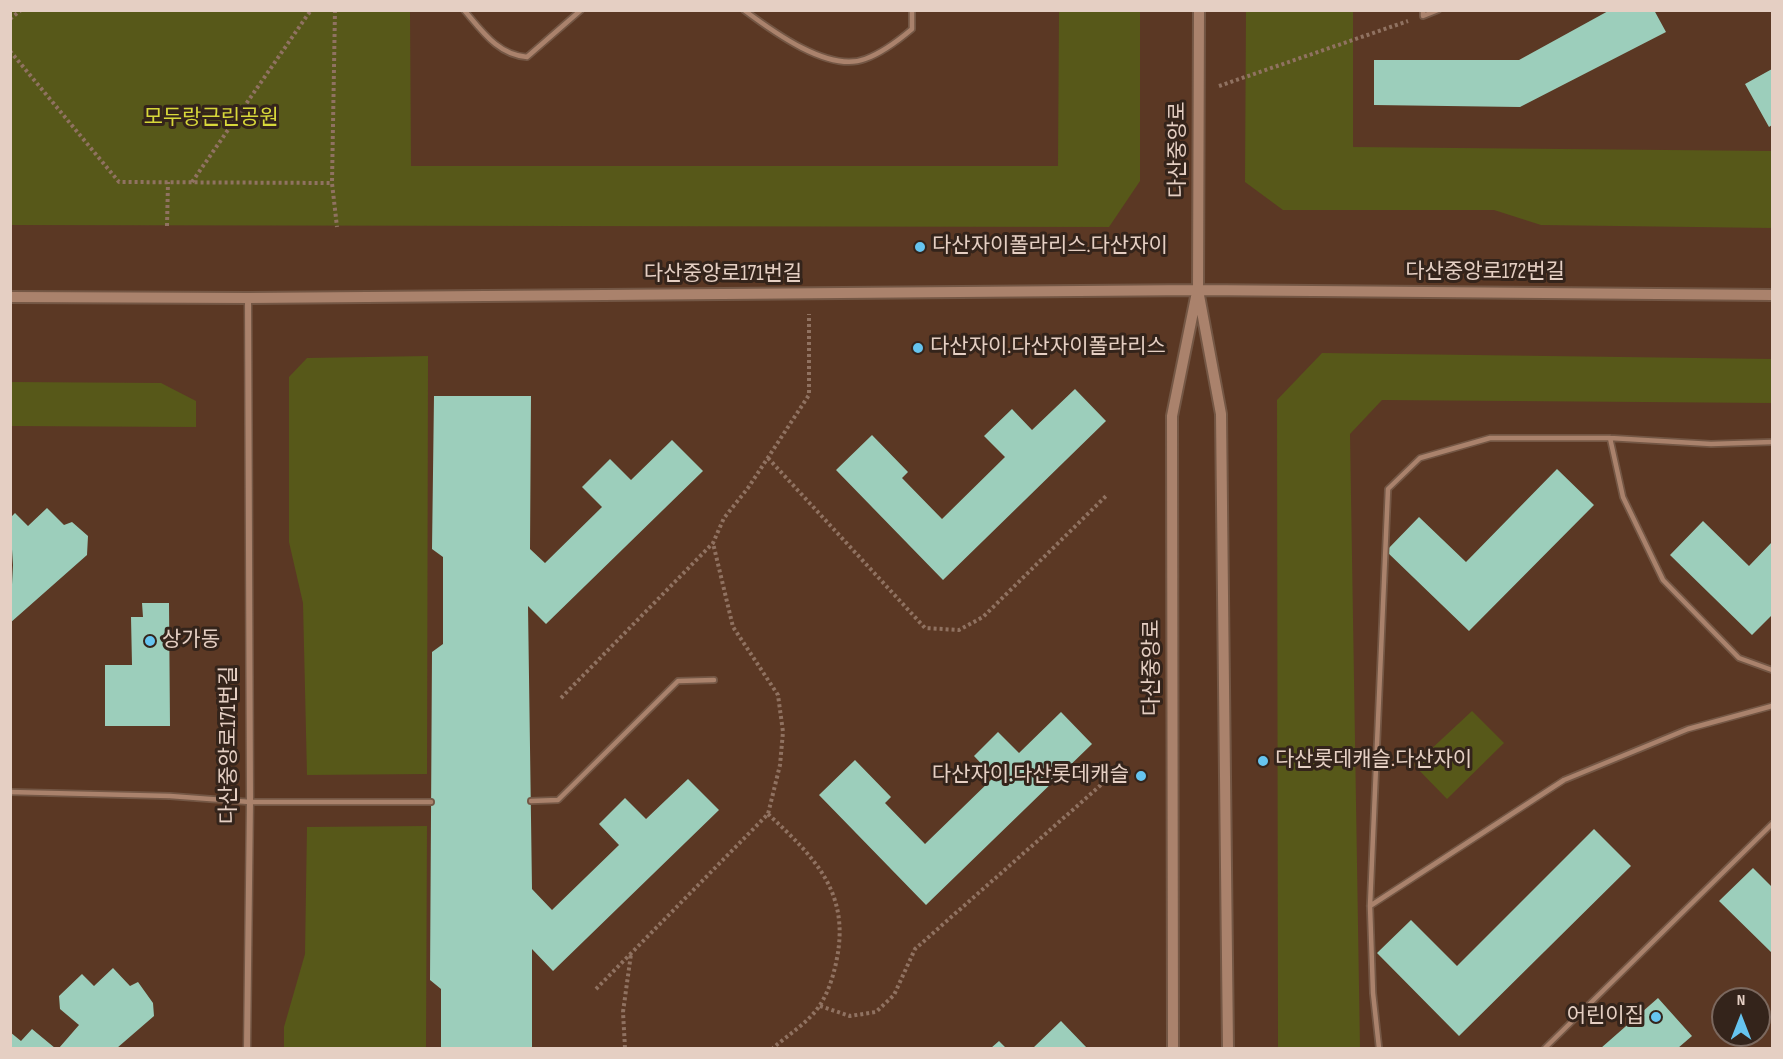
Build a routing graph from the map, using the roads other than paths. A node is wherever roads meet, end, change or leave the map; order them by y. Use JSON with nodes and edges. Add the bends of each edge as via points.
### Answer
{"nodes":[{"id":1,"x":464,"y":10,"type":"edge"},
{"id":2,"x":580,"y":10,"type":"edge"},
{"id":3,"x":744,"y":10,"type":"edge"},
{"id":4,"x":912,"y":10,"type":"edge"},
{"id":5,"x":1199,"y":10,"type":"edge"},
{"id":6,"x":1438,"y":10,"type":"edge"},
{"id":7,"x":1423,"y":13,"type":"edge"},
{"id":8,"x":1198,"y":291,"type":"junction"},
{"id":9,"x":1773,"y":295,"type":"edge"},
{"id":10,"x":10,"y":297,"type":"edge"},
{"id":11,"x":248,"y":298,"type":"junction"},
{"id":12,"x":1610,"y":438,"type":"junction"},
{"id":13,"x":1773,"y":442,"type":"edge"},
{"id":14,"x":1773,"y":670,"type":"edge"},
{"id":15,"x":714,"y":680,"type":"dead end"},
{"id":16,"x":1773,"y":706,"type":"edge"},
{"id":17,"x":10,"y":792,"type":"edge"},
{"id":18,"x":531,"y":801,"type":"dead end"},
{"id":19,"x":250,"y":802,"type":"junction"},
{"id":20,"x":431,"y":802,"type":"dead end"},
{"id":21,"x":1773,"y":824,"type":"edge"},
{"id":22,"x":1370,"y":906,"type":"junction"},
{"id":23,"x":247,"y":1048,"type":"edge"},
{"id":24,"x":1173,"y":1048,"type":"edge"},
{"id":25,"x":1228,"y":1048,"type":"edge"},
{"id":26,"x":1379,"y":1048,"type":"edge"},
{"id":27,"x":1545,"y":1048,"type":"edge"}],
"edges":[{"from":1,"to":2,"type":"lane","via":[[490,41],[514,56],[527,57]]},
{"from":3,"to":4,"type":"lane","via":[[784,39],[828,58],[849,62],[865,59],[912,29]]},
{"from":5,"to":8,"type":"street","name":"다산중앙로"},
{"from":6,"to":7,"type":"lane"},
{"from":8,"to":9,"type":"street","name":"다산중앙로172번길"},
{"from":8,"to":11,"type":"street","name":"다산중앙로171번길"},
{"from":8,"to":24,"type":"street","name":"다산중앙로","via":[[1172,416]]},
{"from":8,"to":25,"type":"street","name":"다산중앙로","via":[[1221,414]]},
{"from":10,"to":11,"type":"street","name":"다산중앙로171번길"},
{"from":11,"to":19,"type":"street","name":"다산중앙로171번길"},
{"from":12,"to":13,"type":"lane","via":[[1711,444]]},
{"from":12,"to":14,"type":"lane","via":[[1623,497],[1663,580],[1739,658]]},
{"from":12,"to":22,"type":"lane","via":[[1490,438],[1420,458],[1388,489]]},
{"from":15,"to":18,"type":"lane","via":[[678,681],[558,800]]},
{"from":16,"to":22,"type":"lane","via":[[1688,729],[1564,780]]},
{"from":17,"to":19,"type":"lane"},
{"from":19,"to":20,"type":"lane"},
{"from":19,"to":23,"type":"street","name":"다산중앙로171번길"},
{"from":21,"to":27,"type":"lane"},
{"from":22,"to":26,"type":"lane"}]}
